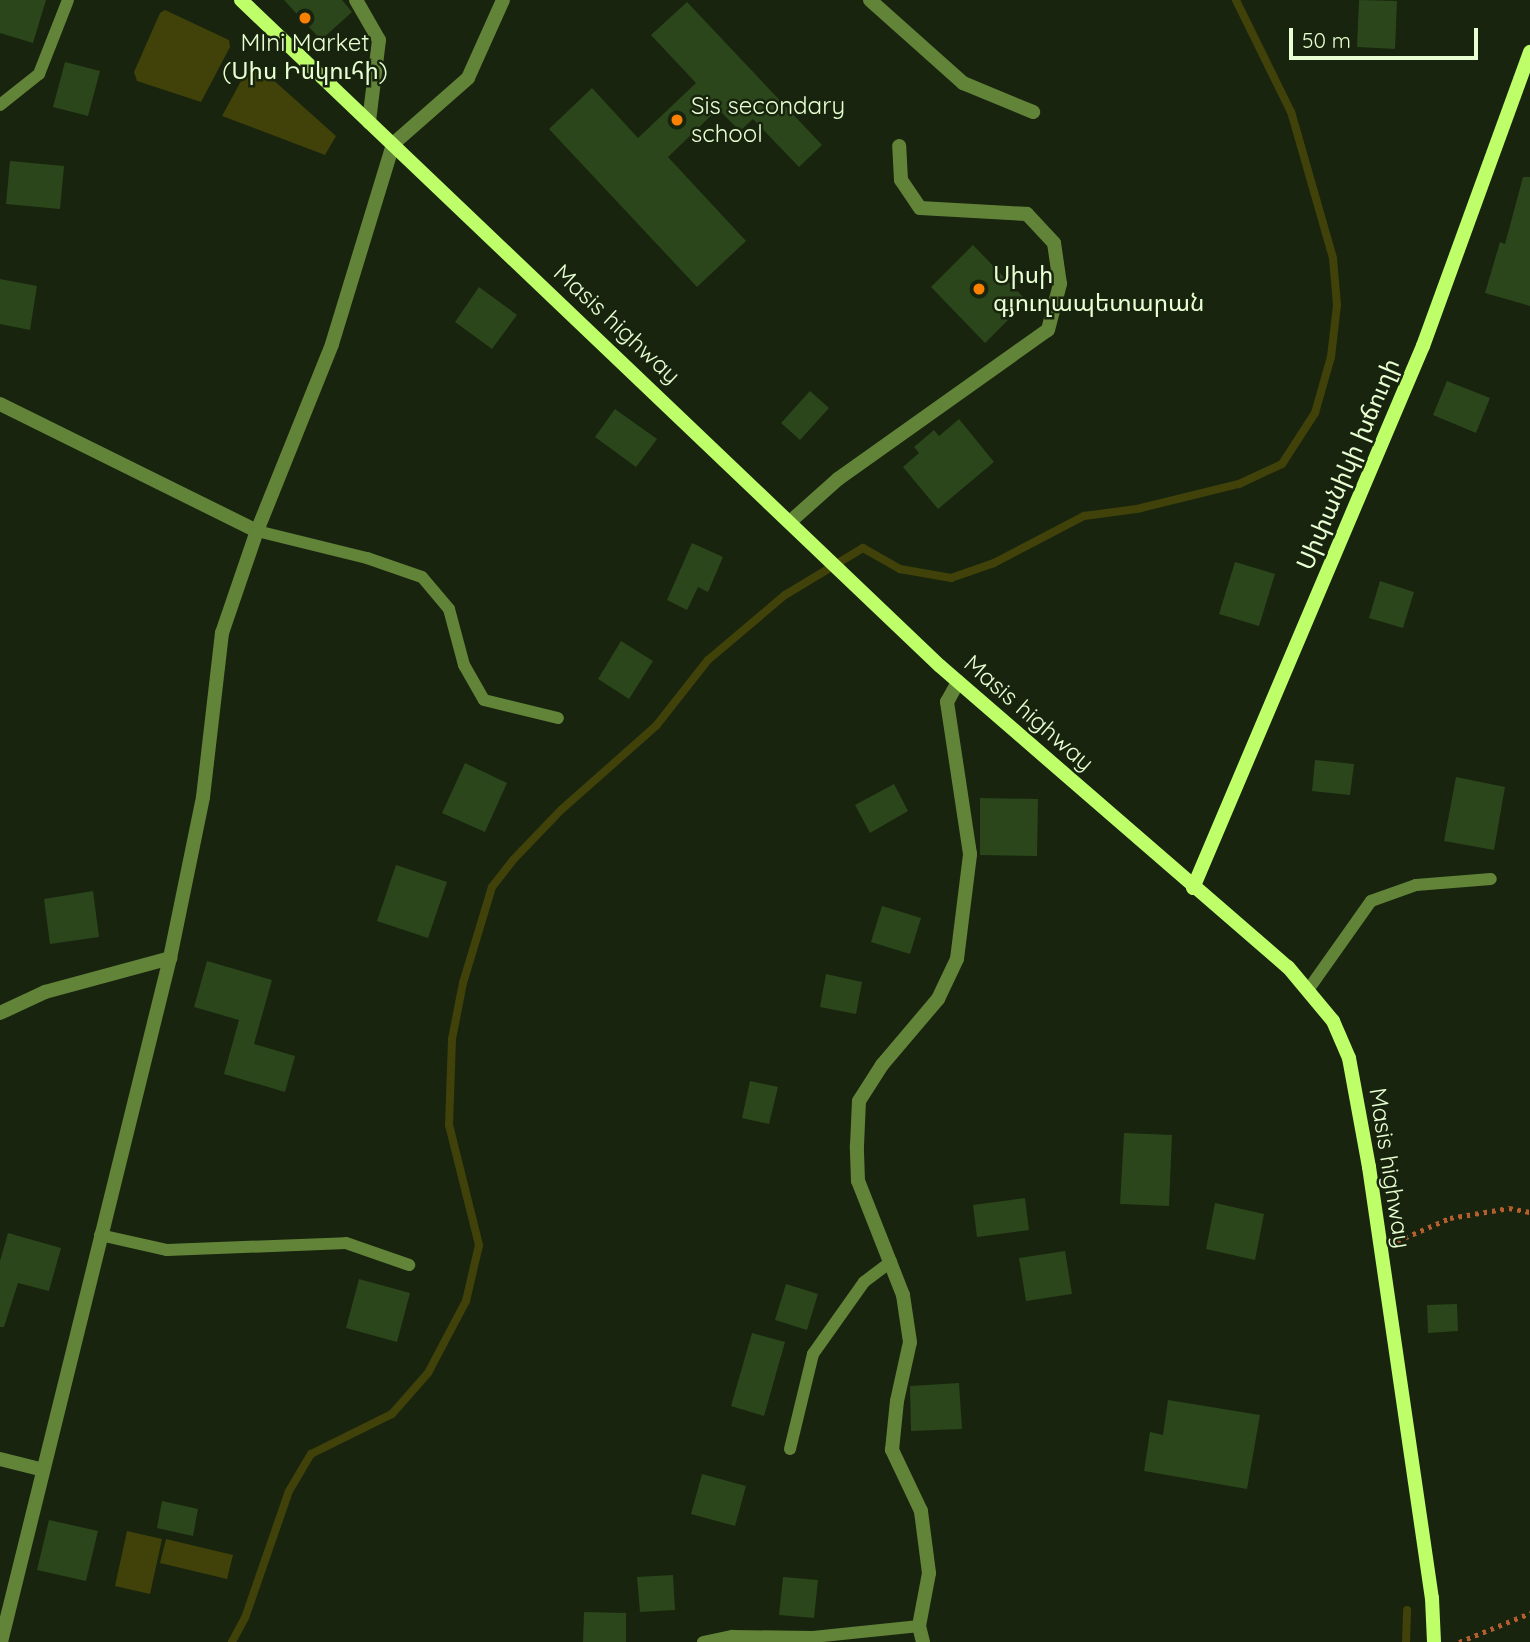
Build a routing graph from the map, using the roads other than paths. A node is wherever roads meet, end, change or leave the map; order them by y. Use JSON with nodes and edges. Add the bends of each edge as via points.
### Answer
{"nodes":[{"id":1,"x":68,"y":0,"type":"edge"},
{"id":2,"x":241,"y":0,"type":"edge"},
{"id":3,"x":356,"y":0,"type":"edge"},
{"id":4,"x":503,"y":0,"type":"edge"},
{"id":5,"x":870,"y":0,"type":"edge"},
{"id":6,"x":1530,"y":52,"type":"edge"},
{"id":7,"x":0,"y":105,"type":"edge"},
{"id":8,"x":1032,"y":112,"type":"dead end"},
{"id":9,"x":369,"y":122,"type":"junction"},
{"id":10,"x":393,"y":144,"type":"junction"},
{"id":11,"x":899,"y":146,"type":"dead end"},
{"id":12,"x":0,"y":404,"type":"edge"},
{"id":13,"x":792,"y":520,"type":"junction"},
{"id":14,"x":257,"y":531,"type":"junction"},
{"id":15,"x":958,"y":682,"type":"junction"},
{"id":16,"x":558,"y":718,"type":"dead end"},
{"id":17,"x":1491,"y":879,"type":"dead end"},
{"id":18,"x":1193,"y":888,"type":"junction"},
{"id":19,"x":170,"y":958,"type":"junction"},
{"id":20,"x":1308,"y":990,"type":"junction"},
{"id":21,"x":0,"y":1013,"type":"edge"},
{"id":22,"x":100,"y":1236,"type":"junction"},
{"id":23,"x":891,"y":1262,"type":"junction"},
{"id":24,"x":410,"y":1265,"type":"dead end"},
{"id":25,"x":790,"y":1449,"type":"dead end"},
{"id":26,"x":0,"y":1459,"type":"edge"},
{"id":27,"x":40,"y":1469,"type":"junction"},
{"id":28,"x":919,"y":1626,"type":"junction"},
{"id":29,"x":1,"y":1642,"type":"edge"},
{"id":30,"x":703,"y":1642,"type":"edge"},
{"id":31,"x":923,"y":1642,"type":"edge"},
{"id":32,"x":1434,"y":1642,"type":"edge"}],
"edges":[{"from":1,"to":7,"type":"lane","via":[[39,74]]},
{"from":2,"to":9,"type":"main road","name":"Masis highway"},
{"from":3,"to":9,"type":"street","via":[[379,40]]},
{"from":4,"to":10,"type":"street","via":[[468,78]]},
{"from":5,"to":8,"type":"street","via":[[963,83]]},
{"from":6,"to":18,"type":"main road","name":"Սիփանիկի խճուղի","via":[[1423,346]]},
{"from":9,"to":10,"type":"main road","name":"Masis highway"},
{"from":10,"to":13,"type":"main road","name":"Masis highway"},
{"from":10,"to":14,"type":"street","via":[[332,344]]},
{"from":11,"to":13,"type":"street","via":[[901,180],[920,208],[1027,214],[1054,243],[1060,284],[1048,331],[838,480]]},
{"from":12,"to":14,"type":"street"},
{"from":13,"to":15,"type":"main road","name":"Masis highway"},
{"from":14,"to":16,"type":"lane","via":[[367,558],[422,578],[449,609],[464,665],[484,700]]},
{"from":14,"to":19,"type":"street","via":[[222,633],[203,797]]},
{"from":15,"to":18,"type":"main road","name":"Masis highway"},
{"from":15,"to":23,"type":"street","via":[[947,702],[970,854],[957,959],[938,999],[882,1065],[859,1101],[858,1181]]},
{"from":17,"to":20,"type":"lane","via":[[1416,885],[1371,901]]},
{"from":18,"to":20,"type":"main road","name":"Masis highway","via":[[1288,967]]},
{"from":19,"to":21,"type":"street","via":[[45,992]]},
{"from":19,"to":22,"type":"street"},
{"from":20,"to":32,"type":"main road","name":"Masis highway","via":[[1334,1021],[1349,1058],[1432,1598]]},
{"from":22,"to":24,"type":"lane","via":[[167,1250],[346,1242]]},
{"from":22,"to":27,"type":"street"},
{"from":23,"to":25,"type":"lane","via":[[864,1282],[813,1354]]},
{"from":23,"to":28,"type":"street","via":[[903,1294],[911,1342],[897,1401],[892,1450],[921,1511],[929,1573]]},
{"from":26,"to":27,"type":"street"},
{"from":27,"to":29,"type":"street"},
{"from":28,"to":30,"type":"lane","via":[[813,1637],[732,1636]]},
{"from":28,"to":31,"type":"street"}]}
